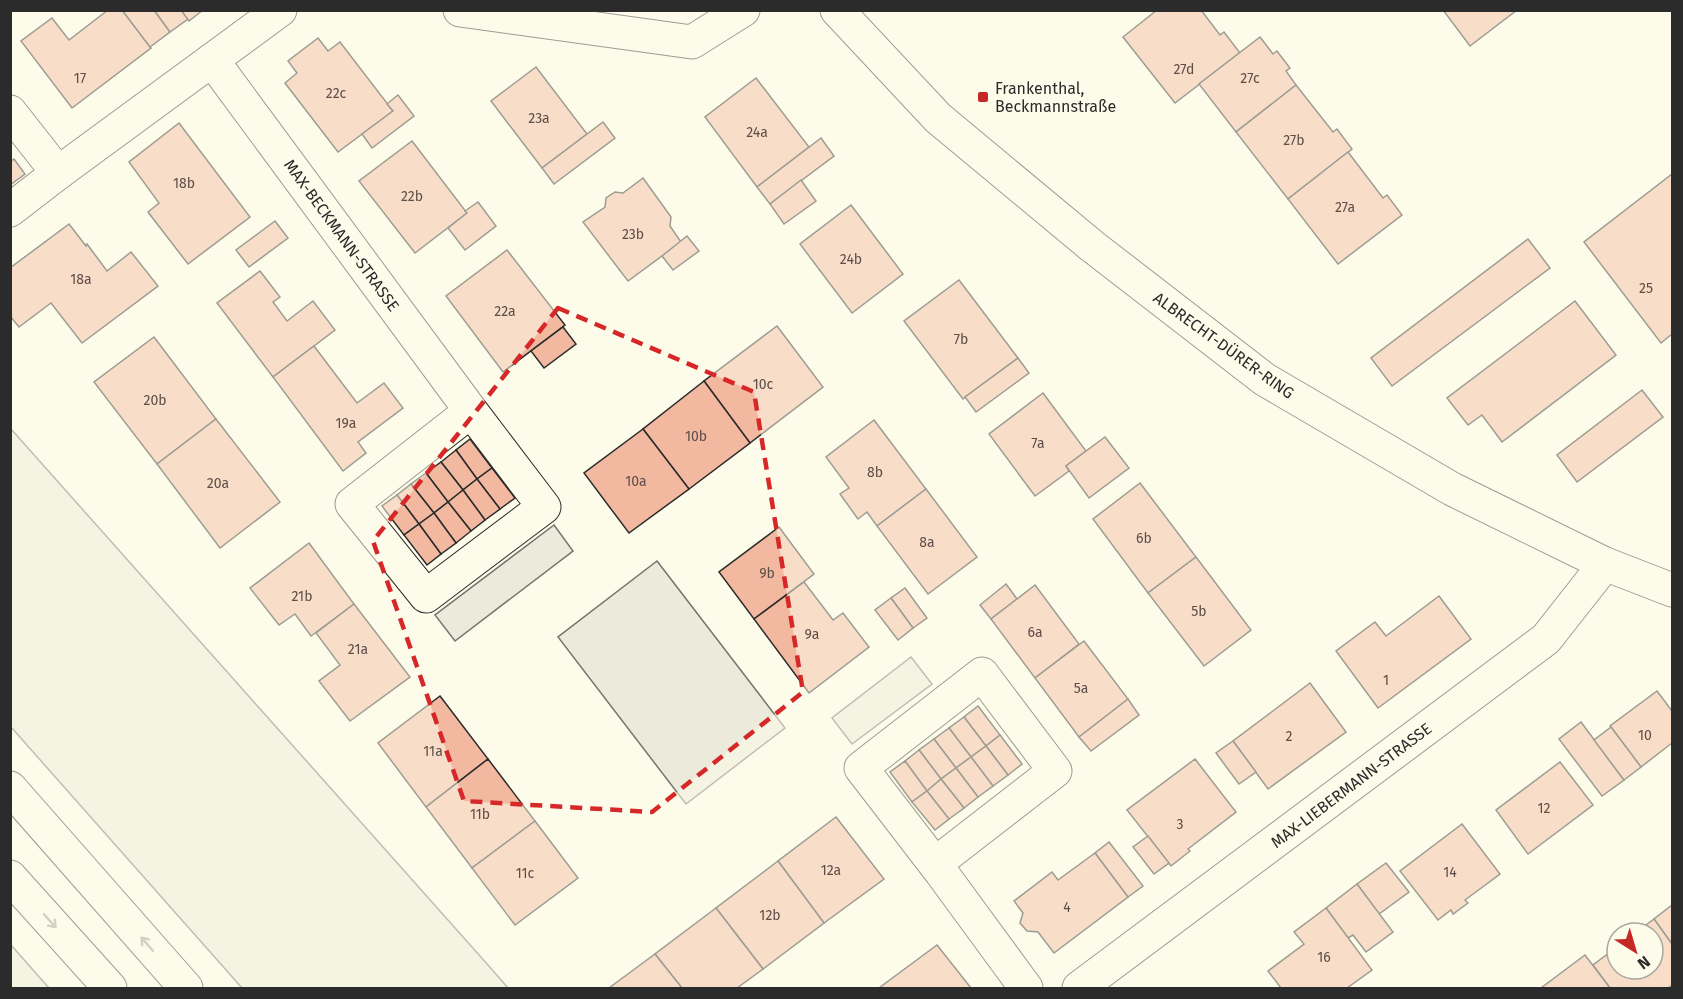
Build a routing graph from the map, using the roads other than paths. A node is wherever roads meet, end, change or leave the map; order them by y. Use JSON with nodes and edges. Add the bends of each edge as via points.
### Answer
{"nodes":[{"id":1,"x":280,"y":10,"type":"edge"},
{"id":2,"x":460,"y":10,"type":"edge"},
{"id":3,"x":743,"y":10,"type":"edge"},
{"id":4,"x":837,"y":10,"type":"edge"},
{"id":5,"x":212,"y":60,"type":"junction"},
{"id":6,"x":10,"y":112,"type":"edge"},
{"id":7,"x":58,"y":173,"type":"junction"},
{"id":8,"x":10,"y":210,"type":"edge"},
{"id":9,"x":471,"y":411,"type":"junction"},
{"id":10,"x":1605,"y":564,"type":"junction"},
{"id":11,"x":1672,"y":590,"type":"edge"},
{"id":12,"x":10,"y":788,"type":"edge"},
{"id":13,"x":935,"y":864,"type":"junction"},
{"id":14,"x":10,"y":877,"type":"edge"},
{"id":15,"x":110,"y":988,"type":"edge"},
{"id":16,"x":186,"y":988,"type":"edge"},
{"id":17,"x":1026,"y":988,"type":"edge"},
{"id":18,"x":1079,"y":988,"type":"edge"}],
"edges":[{"from":1,"to":5,"type":"main road"},
{"from":2,"to":3,"type":"main road","via":[[692,42]]},
{"from":4,"to":10,"type":"main road","name":"ALBRECHT-DÜRER-RING","via":[[938,118],[1092,246],[1264,379],[1452,489]]},
{"from":5,"to":7,"type":"main road"},
{"from":5,"to":9,"type":"main road","name":"MAX-BECKMANN-STRASSE"},
{"from":6,"to":7,"type":"main road"},
{"from":7,"to":8,"type":"main road"},
{"from":9,"to":9,"type":"main road","name":"MAX-BECKMANN-STRASSE","via":[[544,507],[426,597],[352,504]]},
{"from":10,"to":11,"type":"main road","name":"ALBRECHT-DÜRER-RING"},
{"from":10,"to":18,"type":"main road","name":"MAX-LIEBERMANN-STRASSE","via":[[1546,639]]},
{"from":16,"to":12,"type":"main road","one_way":true},
{"from":13,"to":13,"type":"main road","via":[[861,768],[982,674],[1055,771]]},
{"from":13,"to":17,"type":"main road"},
{"from":14,"to":15,"type":"main road","one_way":true}]}
